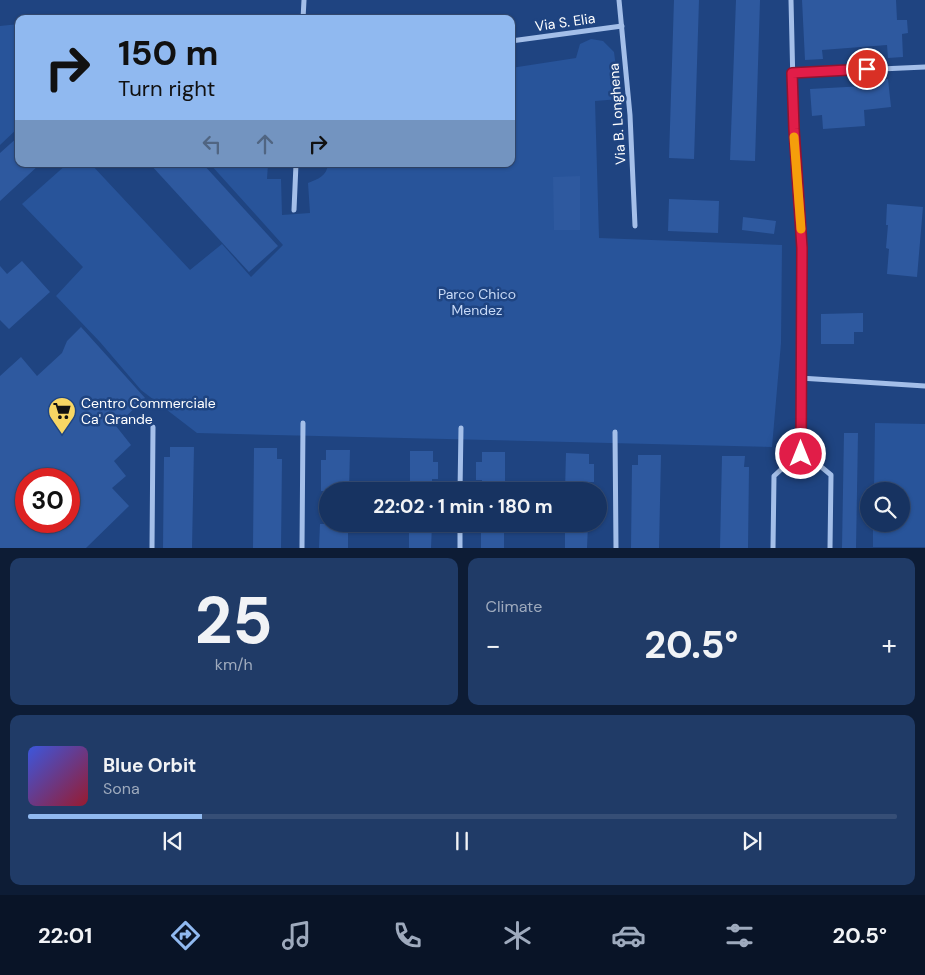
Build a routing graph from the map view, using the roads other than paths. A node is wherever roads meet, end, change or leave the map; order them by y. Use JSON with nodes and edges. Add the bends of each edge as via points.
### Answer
{"nodes":[{"id":1,"x":304,"y":0,"type":"edge"},
{"id":2,"x":619,"y":0,"type":"edge"},
{"id":3,"x":791,"y":0,"type":"edge"},
{"id":4,"x":303,"y":15,"type":"edge"},
{"id":5,"x":622,"y":26,"type":"junction"},
{"id":6,"x":515,"y":40,"type":"edge"},
{"id":7,"x":925,"y":67,"type":"edge"},
{"id":8,"x":792,"y":73,"type":"junction"},
{"id":9,"x":296,"y":167,"type":"edge"},
{"id":10,"x":294,"y":210,"type":"dead end"},
{"id":11,"x":635,"y":226,"type":"dead end"},
{"id":12,"x":800,"y":378,"type":"junction"},
{"id":13,"x":925,"y":386,"type":"edge"},
{"id":14,"x":303,"y":423,"type":"dead end"},
{"id":15,"x":153,"y":428,"type":"dead end"},
{"id":16,"x":461,"y":428,"type":"dead end"},
{"id":17,"x":615,"y":432,"type":"dead end"},
{"id":18,"x":801,"y":465,"type":"junction"},
{"id":19,"x":460,"y":482,"type":"edge"},
{"id":20,"x":460,"y":532,"type":"edge"},
{"id":21,"x":152,"y":548,"type":"edge"},
{"id":22,"x":302,"y":548,"type":"edge"},
{"id":23,"x":460,"y":548,"type":"edge"},
{"id":24,"x":616,"y":548,"type":"edge"},
{"id":25,"x":773,"y":548,"type":"edge"},
{"id":26,"x":830,"y":548,"type":"edge"}],
"edges":[{"from":1,"to":4,"type":"street"},
{"from":2,"to":5,"type":"street","name":"Via B. Longhena"},
{"from":3,"to":8,"type":"street"},
{"from":5,"to":6,"type":"street","name":"Via S. Elia"},
{"from":5,"to":11,"type":"street","name":"Via B. Longhena"},
{"from":7,"to":8,"type":"street"},
{"from":8,"to":12,"type":"street","via":[[802,248]]},
{"from":9,"to":10,"type":"street"},
{"from":12,"to":13,"type":"street"},
{"from":12,"to":18,"type":"street"},
{"from":14,"to":22,"type":"street"},
{"from":15,"to":21,"type":"street"},
{"from":16,"to":19,"type":"street"},
{"from":17,"to":24,"type":"street"},
{"from":18,"to":25,"type":"street","via":[[786,465],[774,476]]},
{"from":18,"to":26,"type":"street","via":[[819,465],[831,474]]},
{"from":20,"to":23,"type":"street"}]}
